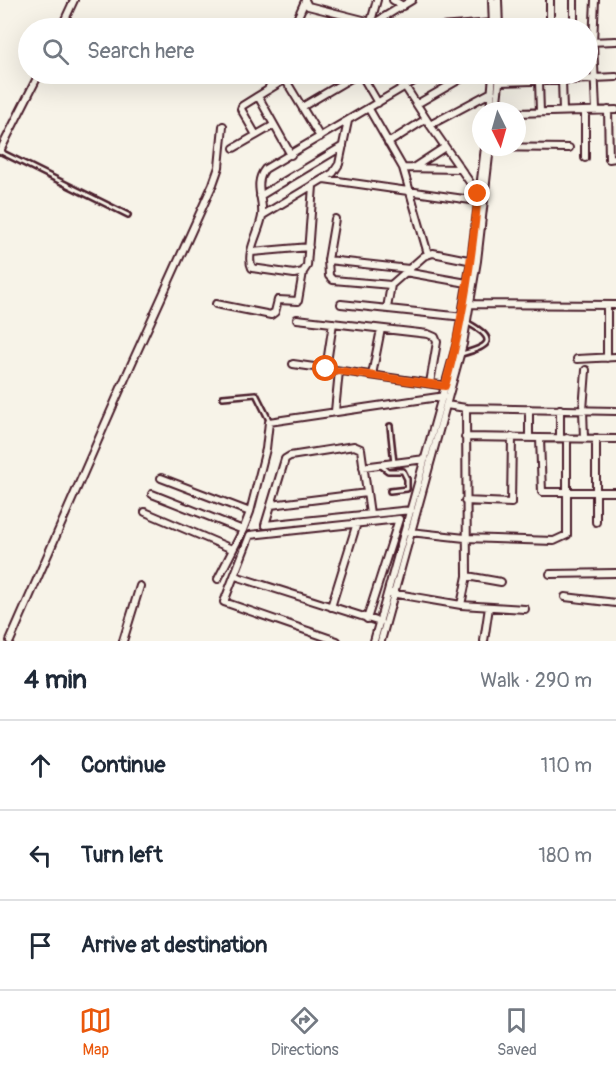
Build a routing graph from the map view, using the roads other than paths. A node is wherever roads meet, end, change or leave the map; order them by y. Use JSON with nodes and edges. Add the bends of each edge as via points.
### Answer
{"nodes":[{"id":1,"x":74,"y":0,"type":"edge"},
{"id":2,"x":305,"y":0,"type":"edge"},
{"id":3,"x":377,"y":0,"type":"edge"},
{"id":4,"x":393,"y":0,"type":"edge"},
{"id":5,"x":412,"y":0,"type":"edge"},
{"id":6,"x":492,"y":0,"type":"edge"},
{"id":7,"x":498,"y":0,"type":"edge"},
{"id":8,"x":550,"y":0,"type":"edge"},
{"id":9,"x":574,"y":0,"type":"edge"},
{"id":10,"x":595,"y":0,"type":"edge"},
{"id":11,"x":403,"y":6,"type":"junction"},
{"id":12,"x":66,"y":18,"type":"edge"},
{"id":13,"x":297,"y":18,"type":"edge"},
{"id":14,"x":345,"y":18,"type":"edge"},
{"id":15,"x":371,"y":18,"type":"edge"},
{"id":16,"x":383,"y":18,"type":"edge"},
{"id":17,"x":493,"y":18,"type":"edge"},
{"id":18,"x":499,"y":18,"type":"edge"},
{"id":19,"x":550,"y":18,"type":"edge"},
{"id":20,"x":574,"y":18,"type":"edge"},
{"id":21,"x":593,"y":18,"type":"edge"},
{"id":22,"x":616,"y":41,"type":"edge"},
{"id":23,"x":598,"y":42,"type":"edge"},
{"id":24,"x":616,"y":76,"type":"edge"},
{"id":25,"x":598,"y":78,"type":"edge"},
{"id":26,"x":34,"y":84,"type":"edge"},
{"id":27,"x":270,"y":84,"type":"edge"},
{"id":28,"x":277,"y":84,"type":"edge"},
{"id":29,"x":288,"y":84,"type":"edge"},
{"id":30,"x":342,"y":84,"type":"edge"},
{"id":31,"x":366,"y":84,"type":"edge"},
{"id":32,"x":408,"y":84,"type":"edge"},
{"id":33,"x":452,"y":84,"type":"edge"},
{"id":34,"x":492,"y":84,"type":"edge"},
{"id":35,"x":500,"y":84,"type":"edge"},
{"id":36,"x":539,"y":84,"type":"edge"},
{"id":37,"x":562,"y":84,"type":"edge"},
{"id":38,"x":594,"y":84,"type":"edge"},
{"id":39,"x":405,"y":86,"type":"junction"},
{"id":40,"x":267,"y":90,"type":"junction"},
{"id":41,"x":492,"y":92,"type":"junction"},
{"id":42,"x":258,"y":96,"type":"junction"},
{"id":43,"x":491,"y":102,"type":"edge"},
{"id":44,"x":497,"y":102,"type":"edge"},
{"id":45,"x":378,"y":103,"type":"junction"},
{"id":46,"x":417,"y":104,"type":"junction"},
{"id":47,"x":302,"y":107,"type":"junction"},
{"id":48,"x":369,"y":109,"type":"junction"},
{"id":49,"x":596,"y":110,"type":"junction"},
{"id":50,"x":608,"y":110,"type":"junction"},
{"id":51,"x":616,"y":110,"type":"edge"},
{"id":52,"x":563,"y":111,"type":"junction"},
{"id":53,"x":585,"y":111,"type":"junction"},
{"id":54,"x":540,"y":112,"type":"junction"},
{"id":55,"x":526,"y":113,"type":"edge"},
{"id":56,"x":348,"y":121,"type":"junction"},
{"id":57,"x":428,"y":122,"type":"junction"},
{"id":58,"x":274,"y":125,"type":"junction"},
{"id":59,"x":223,"y":126,"type":"dead end"},
{"id":60,"x":256,"y":135,"type":"junction"},
{"id":61,"x":320,"y":137,"type":"junction"},
{"id":62,"x":388,"y":143,"type":"junction"},
{"id":63,"x":343,"y":146,"type":"junction"},
{"id":64,"x":445,"y":147,"type":"junction"},
{"id":65,"x":526,"y":147,"type":"edge"},
{"id":66,"x":234,"y":148,"type":"dead end"},
{"id":67,"x":569,"y":148,"type":"dead end"},
{"id":68,"x":0,"y":151,"type":"edge"},
{"id":69,"x":291,"y":154,"type":"junction"},
{"id":70,"x":484,"y":156,"type":"edge"},
{"id":71,"x":489,"y":156,"type":"edge"},
{"id":72,"x":616,"y":158,"type":"edge"},
{"id":73,"x":585,"y":159,"type":"dead end"},
{"id":74,"x":403,"y":168,"type":"junction"},
{"id":75,"x":412,"y":168,"type":"junction"},
{"id":76,"x":460,"y":169,"type":"junction"},
{"id":77,"x":324,"y":179,"type":"junction"},
{"id":78,"x":313,"y":186,"type":"junction"},
{"id":79,"x":409,"y":190,"type":"junction"},
{"id":80,"x":478,"y":194,"type":"junction"},
{"id":81,"x":261,"y":196,"type":"junction"},
{"id":82,"x":478,"y":201,"type":"junction"},
{"id":83,"x":128,"y":215,"type":"dead end"},
{"id":84,"x":262,"y":215,"type":"junction"},
{"id":85,"x":335,"y":219,"type":"dead end"},
{"id":86,"x":309,"y":248,"type":"junction"},
{"id":87,"x":252,"y":252,"type":"junction"},
{"id":88,"x":428,"y":254,"type":"junction"},
{"id":89,"x":328,"y":260,"type":"junction"},
{"id":90,"x":474,"y":261,"type":"junction"},
{"id":91,"x":407,"y":270,"type":"junction"},
{"id":92,"x":303,"y":272,"type":"junction"},
{"id":93,"x":467,"y":283,"type":"junction"},
{"id":94,"x":391,"y":285,"type":"junction"},
{"id":95,"x":216,"y":304,"type":"dead end"},
{"id":96,"x":341,"y":304,"type":"dead end"},
{"id":97,"x":470,"y":304,"type":"junction"},
{"id":98,"x":607,"y":305,"type":"junction"},
{"id":99,"x":616,"y":305,"type":"edge"},
{"id":100,"x":387,"y":308,"type":"junction"},
{"id":101,"x":297,"y":319,"type":"dead end"},
{"id":102,"x":465,"y":319,"type":"junction"},
{"id":103,"x":333,"y":323,"type":"junction"},
{"id":104,"x":381,"y":329,"type":"junction"},
{"id":105,"x":460,"y":354,"type":"junction"},
{"id":106,"x":616,"y":357,"type":"edge"},
{"id":107,"x":607,"y":358,"type":"junction"},
{"id":108,"x":577,"y":359,"type":"dead end"},
{"id":109,"x":293,"y":364,"type":"dead end"},
{"id":110,"x":326,"y":369,"type":"junction"},
{"id":111,"x":586,"y":370,"type":"dead end"},
{"id":112,"x":339,"y":371,"type":"junction"},
{"id":113,"x":372,"y":375,"type":"junction"},
{"id":114,"x":430,"y":383,"type":"junction"},
{"id":115,"x":448,"y":386,"type":"junction"},
{"id":116,"x":445,"y":396,"type":"junction"},
{"id":117,"x":223,"y":397,"type":"dead end"},
{"id":118,"x":446,"y":405,"type":"junction"},
{"id":119,"x":466,"y":408,"type":"junction"},
{"id":120,"x":529,"y":409,"type":"junction"},
{"id":121,"x":560,"y":409,"type":"junction"},
{"id":122,"x":583,"y":410,"type":"junction"},
{"id":123,"x":335,"y":411,"type":"junction"},
{"id":124,"x":616,"y":411,"type":"edge"},
{"id":125,"x":269,"y":422,"type":"junction"},
{"id":126,"x":390,"y":426,"type":"dead end"},
{"id":127,"x":465,"y":437,"type":"junction"},
{"id":128,"x":512,"y":437,"type":"junction"},
{"id":129,"x":529,"y":438,"type":"junction"},
{"id":130,"x":540,"y":438,"type":"junction"},
{"id":131,"x":564,"y":438,"type":"junction"},
{"id":132,"x":584,"y":438,"type":"junction"},
{"id":133,"x":596,"y":438,"type":"junction"},
{"id":134,"x":616,"y":439,"type":"edge"},
{"id":135,"x":425,"y":459,"type":"junction"},
{"id":136,"x":394,"y":463,"type":"junction"},
{"id":137,"x":380,"y":465,"type":"junction"},
{"id":138,"x":363,"y":467,"type":"junction"},
{"id":139,"x":420,"y":477,"type":"junction"},
{"id":140,"x":161,"y":478,"type":"dead end"},
{"id":141,"x":407,"y":479,"type":"junction"},
{"id":142,"x":390,"y":491,"type":"dead end"},
{"id":143,"x":568,"y":492,"type":"junction"},
{"id":144,"x":596,"y":492,"type":"junction"},
{"id":145,"x":616,"y":492,"type":"edge"},
{"id":146,"x":367,"y":493,"type":"junction"},
{"id":147,"x":152,"y":494,"type":"dead end"},
{"id":148,"x":465,"y":501,"type":"junction"},
{"id":149,"x":271,"y":505,"type":"junction"},
{"id":150,"x":411,"y":510,"type":"junction"},
{"id":151,"x":145,"y":512,"type":"dead end"},
{"id":152,"x":250,"y":512,"type":"junction"},
{"id":153,"x":370,"y":514,"type":"junction"},
{"id":154,"x":596,"y":522,"type":"dead end"},
{"id":155,"x":357,"y":523,"type":"junction"},
{"id":156,"x":243,"y":530,"type":"junction"},
{"id":157,"x":410,"y":532,"type":"junction"},
{"id":158,"x":465,"y":538,"type":"junction"},
{"id":159,"x":232,"y":549,"type":"junction"},
{"id":160,"x":616,"y":573,"type":"edge"},
{"id":161,"x":550,"y":574,"type":"dead end"},
{"id":162,"x":235,"y":576,"type":"junction"},
{"id":163,"x":467,"y":576,"type":"junction"},
{"id":164,"x":218,"y":579,"type":"dead end"},
{"id":165,"x":501,"y":582,"type":"dead end"},
{"id":166,"x":140,"y":586,"type":"dead end"},
{"id":167,"x":390,"y":593,"type":"junction"},
{"id":168,"x":565,"y":597,"type":"dead end"},
{"id":169,"x":616,"y":603,"type":"edge"},
{"id":170,"x":461,"y":605,"type":"junction"},
{"id":171,"x":332,"y":607,"type":"junction"},
{"id":172,"x":489,"y":608,"type":"junction"},
{"id":173,"x":525,"y":609,"type":"dead end"},
{"id":174,"x":367,"y":619,"type":"junction"},
{"id":175,"x":380,"y":622,"type":"junction"},
{"id":176,"x":10,"y":641,"type":"edge"},
{"id":177,"x":123,"y":641,"type":"edge"},
{"id":178,"x":337,"y":641,"type":"edge"},
{"id":179,"x":374,"y":641,"type":"edge"},
{"id":180,"x":381,"y":641,"type":"edge"},
{"id":181,"x":484,"y":641,"type":"edge"}],
"edges":[{"from":1,"to":12,"type":"street"},
{"from":2,"to":13,"type":"street"},
{"from":2,"to":14,"type":"street","via":[[308,6]]},
{"from":3,"to":15,"type":"street"},
{"from":4,"to":11,"type":"street"},
{"from":5,"to":11,"type":"street"},
{"from":6,"to":17,"type":"street"},
{"from":7,"to":18,"type":"street"},
{"from":8,"to":19,"type":"street"},
{"from":9,"to":20,"type":"street"},
{"from":10,"to":21,"type":"street"},
{"from":11,"to":16,"type":"street"},
{"from":22,"to":23,"type":"street"},
{"from":24,"to":25,"type":"street"},
{"from":26,"to":68,"type":"street"},
{"from":27,"to":40,"type":"street"},
{"from":28,"to":40,"type":"street"},
{"from":29,"to":47,"type":"street"},
{"from":30,"to":47,"type":"street"},
{"from":31,"to":45,"type":"street"},
{"from":32,"to":39,"type":"street"},
{"from":33,"to":46,"type":"street"},
{"from":34,"to":41,"type":"street"},
{"from":35,"to":44,"type":"street"},
{"from":36,"to":54,"type":"street"},
{"from":37,"to":52,"type":"street"},
{"from":38,"to":49,"type":"street"},
{"from":39,"to":45,"type":"street"},
{"from":39,"to":46,"type":"street"},
{"from":40,"to":42,"type":"street"},
{"from":41,"to":43,"type":"street"},
{"from":41,"to":57,"type":"street"},
{"from":42,"to":58,"type":"street"},
{"from":42,"to":60,"type":"street","via":[[241,109]]},
{"from":45,"to":48,"type":"street"},
{"from":46,"to":57,"type":"street"},
{"from":47,"to":61,"type":"street"},
{"from":48,"to":56,"type":"street"},
{"from":48,"to":62,"type":"street"},
{"from":49,"to":50,"type":"street"},
{"from":49,"to":53,"type":"street"},
{"from":50,"to":51,"type":"street"},
{"from":50,"to":72,"type":"street","via":[[609,159]]},
{"from":52,"to":53,"type":"street"},
{"from":52,"to":54,"type":"street"},
{"from":53,"to":73,"type":"street"},
{"from":54,"to":55,"type":"street"},
{"from":56,"to":61,"type":"street"},
{"from":56,"to":63,"type":"street"},
{"from":57,"to":62,"type":"street"},
{"from":57,"to":64,"type":"street"},
{"from":58,"to":60,"type":"street"},
{"from":58,"to":69,"type":"street"},
{"from":59,"to":176,"type":"street","via":[[219,168],[213,184]]},
{"from":60,"to":66,"type":"street"},
{"from":61,"to":69,"type":"street"},
{"from":62,"to":74,"type":"street"},
{"from":63,"to":77,"type":"street","via":[[337,168]]},
{"from":63,"to":81,"type":"street"},
{"from":64,"to":75,"type":"street"},
{"from":64,"to":76,"type":"street"},
{"from":65,"to":67,"type":"street"},
{"from":68,"to":83,"type":"lane"},
{"from":69,"to":81,"type":"street","via":[[261,174]]},
{"from":70,"to":80,"type":"street"},
{"from":71,"to":90,"type":"street"},
{"from":74,"to":75,"type":"street"},
{"from":74,"to":79,"type":"street"},
{"from":75,"to":76,"type":"street"},
{"from":76,"to":80,"type":"street"},
{"from":77,"to":78,"type":"street"},
{"from":77,"to":79,"type":"street"},
{"from":78,"to":84,"type":"street"},
{"from":78,"to":86,"type":"street"},
{"from":79,"to":82,"type":"street"},
{"from":79,"to":88,"type":"street"},
{"from":80,"to":82,"type":"street"},
{"from":81,"to":84,"type":"street"},
{"from":82,"to":90,"type":"street"},
{"from":84,"to":87,"type":"street"},
{"from":85,"to":89,"type":"street"},
{"from":86,"to":87,"type":"street"},
{"from":86,"to":92,"type":"street"},
{"from":87,"to":92,"type":"street","via":[[252,268]]},
{"from":88,"to":90,"type":"street"},
{"from":88,"to":91,"type":"street"},
{"from":89,"to":91,"type":"street"},
{"from":89,"to":94,"type":"street","via":[[333,280]]},
{"from":90,"to":93,"type":"street"},
{"from":90,"to":97,"type":"street"},
{"from":91,"to":93,"type":"street"},
{"from":91,"to":94,"type":"street"},
{"from":92,"to":95,"type":"street","via":[[298,301],[278,300],[271,315]]},
{"from":93,"to":102,"type":"street"},
{"from":94,"to":100,"type":"street"},
{"from":96,"to":100,"type":"street"},
{"from":97,"to":98,"type":"street"},
{"from":97,"to":102,"type":"street"},
{"from":98,"to":99,"type":"street"},
{"from":98,"to":107,"type":"street"},
{"from":100,"to":102,"type":"street"},
{"from":101,"to":103,"type":"street"},
{"from":102,"to":105,"type":"street"},
{"from":102,"to":105,"type":"lane","via":[[488,339],[480,349]]},
{"from":102,"to":115,"type":"street"},
{"from":103,"to":104,"type":"street"},
{"from":103,"to":110,"type":"street"},
{"from":104,"to":113,"type":"street"},
{"from":104,"to":114,"type":"street","via":[[435,337]]},
{"from":105,"to":115,"type":"street"},
{"from":106,"to":107,"type":"street"},
{"from":107,"to":108,"type":"street"},
{"from":109,"to":110,"type":"street"},
{"from":110,"to":112,"type":"street"},
{"from":111,"to":122,"type":"street"},
{"from":112,"to":113,"type":"street"},
{"from":112,"to":123,"type":"street"},
{"from":113,"to":114,"type":"street"},
{"from":114,"to":115,"type":"street"},
{"from":115,"to":116,"type":"street"},
{"from":116,"to":118,"type":"street"},
{"from":116,"to":123,"type":"street"},
{"from":116,"to":135,"type":"street"},
{"from":117,"to":125,"type":"lane","via":[[256,394]]},
{"from":118,"to":119,"type":"street"},
{"from":118,"to":157,"type":"street"},
{"from":119,"to":120,"type":"street"},
{"from":119,"to":127,"type":"street"},
{"from":120,"to":121,"type":"street"},
{"from":120,"to":129,"type":"street"},
{"from":121,"to":122,"type":"street"},
{"from":121,"to":131,"type":"street"},
{"from":122,"to":124,"type":"street"},
{"from":122,"to":132,"type":"street"},
{"from":123,"to":125,"type":"street"},
{"from":125,"to":152,"type":"street"},
{"from":126,"to":136,"type":"lane"},
{"from":127,"to":128,"type":"street"},
{"from":127,"to":148,"type":"street"},
{"from":128,"to":129,"type":"street"},
{"from":128,"to":148,"type":"street","via":[[511,503]]},
{"from":129,"to":130,"type":"street"},
{"from":130,"to":131,"type":"street"},
{"from":130,"to":143,"type":"street","via":[[542,492]]},
{"from":131,"to":132,"type":"street"},
{"from":131,"to":143,"type":"street"},
{"from":132,"to":133,"type":"street"},
{"from":133,"to":134,"type":"street"},
{"from":133,"to":144,"type":"street"},
{"from":135,"to":136,"type":"street"},
{"from":135,"to":139,"type":"street"},
{"from":136,"to":137,"type":"street"},
{"from":137,"to":138,"type":"street"},
{"from":137,"to":141,"type":"lane","via":[[388,471],[403,471]]},
{"from":138,"to":146,"type":"street"},
{"from":138,"to":149,"type":"street","via":[[357,446],[290,456],[283,463]]},
{"from":139,"to":141,"type":"lane"},
{"from":139,"to":150,"type":"street"},
{"from":140,"to":152,"type":"street"},
{"from":141,"to":142,"type":"lane","via":[[407,489]]},
{"from":143,"to":144,"type":"street"},
{"from":143,"to":158,"type":"street","via":[[567,535],[554,541]]},
{"from":144,"to":145,"type":"street"},
{"from":144,"to":154,"type":"street"},
{"from":146,"to":149,"type":"street"},
{"from":146,"to":153,"type":"street"},
{"from":147,"to":156,"type":"street"},
{"from":148,"to":158,"type":"street"},
{"from":149,"to":153,"type":"street","via":[[265,525]]},
{"from":150,"to":153,"type":"street"},
{"from":150,"to":167,"type":"street"},
{"from":151,"to":159,"type":"street"},
{"from":152,"to":156,"type":"street"},
{"from":155,"to":162,"type":"street","via":[[250,535]]},
{"from":155,"to":171,"type":"street"},
{"from":155,"to":174,"type":"street","via":[[399,519]]},
{"from":156,"to":159,"type":"street"},
{"from":157,"to":158,"type":"street"},
{"from":157,"to":167,"type":"street"},
{"from":158,"to":163,"type":"street"},
{"from":159,"to":164,"type":"street"},
{"from":160,"to":161,"type":"street"},
{"from":162,"to":171,"type":"street"},
{"from":162,"to":178,"type":"street","via":[[224,602]]},
{"from":163,"to":165,"type":"street"},
{"from":163,"to":170,"type":"street"},
{"from":166,"to":177,"type":"street"},
{"from":167,"to":170,"type":"street"},
{"from":167,"to":175,"type":"street"},
{"from":167,"to":180,"type":"street"},
{"from":168,"to":169,"type":"street"},
{"from":170,"to":172,"type":"street"},
{"from":171,"to":174,"type":"street"},
{"from":172,"to":173,"type":"street"},
{"from":172,"to":181,"type":"street"},
{"from":174,"to":175,"type":"street"},
{"from":175,"to":179,"type":"street"}]}
